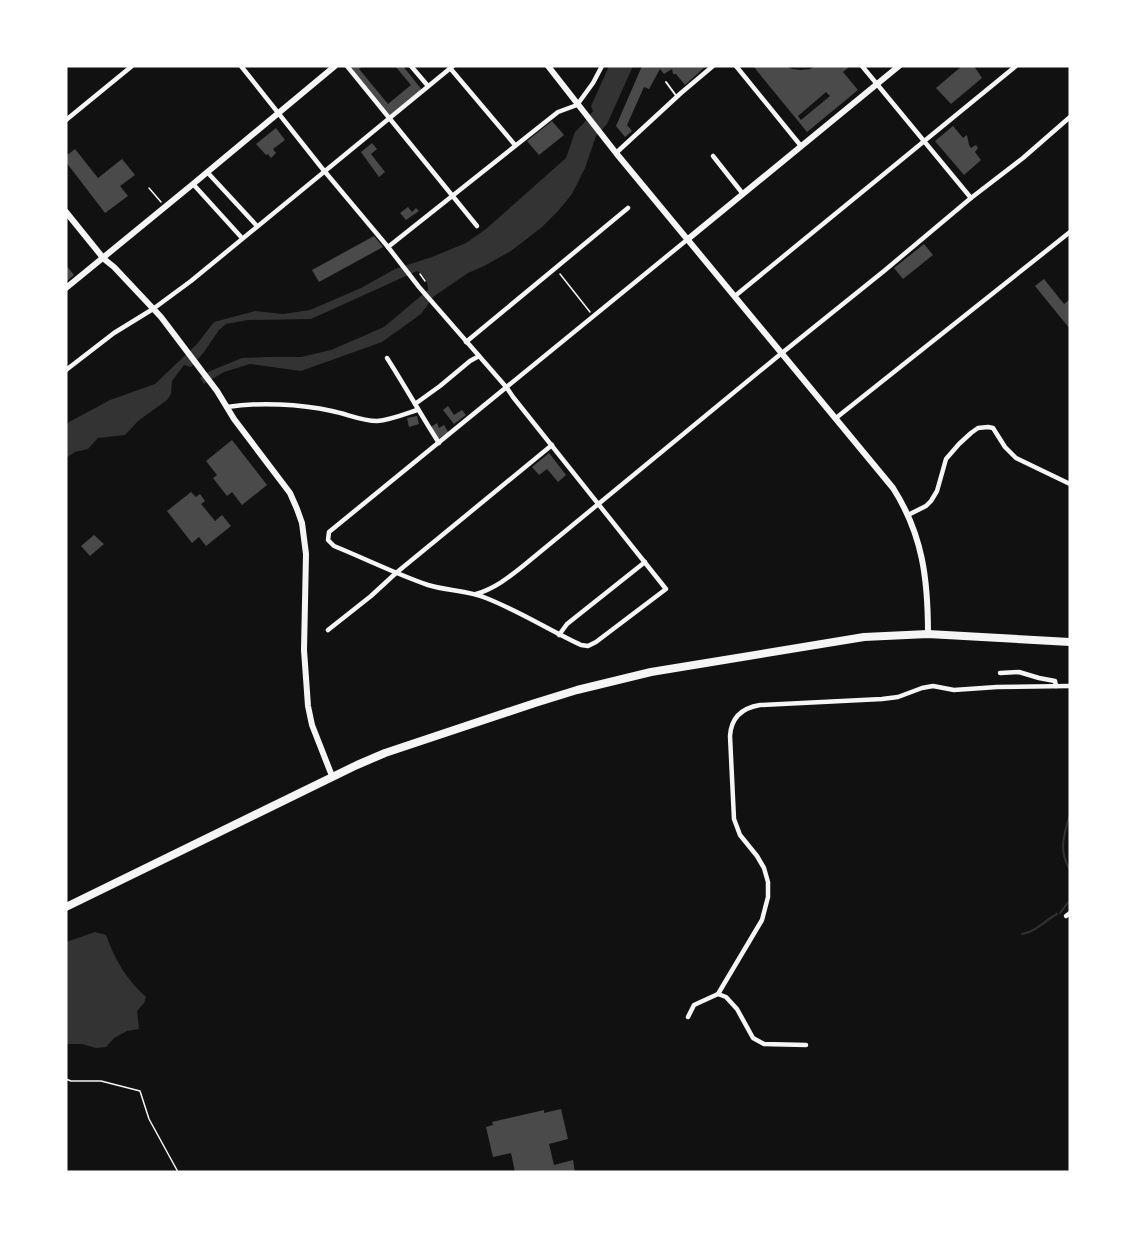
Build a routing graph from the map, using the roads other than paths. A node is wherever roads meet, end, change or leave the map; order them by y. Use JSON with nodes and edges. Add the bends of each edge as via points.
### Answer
{"nodes":[{"id":1,"x":132,"y":66,"type":"edge"},
{"id":2,"x":241,"y":66,"type":"edge"},
{"id":3,"x":335,"y":66,"type":"edge"},
{"id":4,"x":347,"y":66,"type":"edge"},
{"id":5,"x":411,"y":66,"type":"edge"},
{"id":6,"x":548,"y":66,"type":"edge"},
{"id":7,"x":602,"y":66,"type":"edge"},
{"id":8,"x":713,"y":66,"type":"edge"},
{"id":9,"x":736,"y":66,"type":"edge"},
{"id":10,"x":862,"y":66,"type":"edge"},
{"id":11,"x":899,"y":66,"type":"edge"},
{"id":12,"x":1016,"y":66,"type":"edge"},
{"id":13,"x":452,"y":67,"type":"edge"},
{"id":14,"x":666,"y":82,"type":"dead end"},
{"id":15,"x":876,"y":84,"type":"junction"},
{"id":16,"x":428,"y":86,"type":"junction"},
{"id":17,"x":677,"y":97,"type":"junction"},
{"id":18,"x":577,"y":105,"type":"junction"},
{"id":19,"x":278,"y":113,"type":"junction"},
{"id":20,"x":1070,"y":117,"type":"edge"},
{"id":21,"x":389,"y":118,"type":"junction"},
{"id":22,"x":66,"y":120,"type":"edge"},
{"id":23,"x":925,"y":141,"type":"junction"},
{"id":24,"x":515,"y":146,"type":"junction"},
{"id":25,"x":801,"y":146,"type":"junction"},
{"id":26,"x":616,"y":153,"type":"junction"},
{"id":27,"x":713,"y":156,"type":"dead end"},
{"id":28,"x":325,"y":171,"type":"junction"},
{"id":29,"x":208,"y":173,"type":"junction"},
{"id":30,"x":194,"y":184,"type":"junction"},
{"id":31,"x":743,"y":194,"type":"junction"},
{"id":32,"x":452,"y":196,"type":"junction"},
{"id":33,"x":971,"y":198,"type":"junction"},
{"id":34,"x":628,"y":208,"type":"dead end"},
{"id":35,"x":66,"y":212,"type":"edge"},
{"id":36,"x":477,"y":226,"type":"dead end"},
{"id":37,"x":255,"y":228,"type":"junction"},
{"id":38,"x":1070,"y":232,"type":"edge"},
{"id":39,"x":242,"y":238,"type":"junction"},
{"id":40,"x":688,"y":239,"type":"junction"},
{"id":41,"x":388,"y":247,"type":"junction"},
{"id":42,"x":104,"y":259,"type":"junction"},
{"id":43,"x":66,"y":288,"type":"edge"},
{"id":44,"x":735,"y":296,"type":"junction"},
{"id":45,"x":153,"y":309,"type":"junction"},
{"id":46,"x":466,"y":342,"type":"junction"},
{"id":47,"x":782,"y":352,"type":"junction"},
{"id":48,"x":479,"y":357,"type":"junction"},
{"id":49,"x":387,"y":358,"type":"dead end"},
{"id":50,"x":66,"y":370,"type":"edge"},
{"id":51,"x":507,"y":388,"type":"junction"},
{"id":52,"x":415,"y":404,"type":"junction"},
{"id":53,"x":227,"y":407,"type":"junction"},
{"id":54,"x":417,"y":410,"type":"junction"},
{"id":55,"x":836,"y":418,"type":"junction"},
{"id":56,"x":439,"y":443,"type":"junction"},
{"id":57,"x":552,"y":446,"type":"junction"},
{"id":58,"x":1070,"y":484,"type":"edge"},
{"id":59,"x":598,"y":503,"type":"junction"},
{"id":60,"x":908,"y":515,"type":"junction"},
{"id":61,"x":645,"y":562,"type":"junction"},
{"id":62,"x":396,"y":573,"type":"junction"},
{"id":63,"x":476,"y":594,"type":"junction"},
{"id":64,"x":328,"y":630,"type":"dead end"},
{"id":65,"x":928,"y":634,"type":"junction"},
{"id":66,"x":560,"y":635,"type":"junction"},
{"id":67,"x":1070,"y":642,"type":"edge"},
{"id":68,"x":1000,"y":673,"type":"dead end"},
{"id":69,"x":1056,"y":686,"type":"junction"},
{"id":70,"x":1070,"y":686,"type":"edge"},
{"id":71,"x":332,"y":776,"type":"junction"},
{"id":72,"x":66,"y":907,"type":"edge"},
{"id":73,"x":718,"y":994,"type":"junction"},
{"id":74,"x":688,"y":1017,"type":"dead end"},
{"id":75,"x":806,"y":1045,"type":"dead end"}],
"edges":[{"from":1,"to":22,"type":"street"},
{"from":2,"to":19,"type":"street"},
{"from":3,"to":19,"type":"street"},
{"from":4,"to":21,"type":"street"},
{"from":5,"to":16,"type":"street"},
{"from":6,"to":18,"type":"street"},
{"from":7,"to":18,"type":"street"},
{"from":8,"to":17,"type":"street"},
{"from":9,"to":25,"type":"street"},
{"from":10,"to":15,"type":"street"},
{"from":11,"to":15,"type":"street"},
{"from":12,"to":23,"type":"street"},
{"from":13,"to":16,"type":"street"},
{"from":13,"to":24,"type":"street"},
{"from":14,"to":17,"type":"lane"},
{"from":15,"to":23,"type":"street"},
{"from":15,"to":25,"type":"street"},
{"from":16,"to":21,"type":"street"},
{"from":17,"to":26,"type":"street"},
{"from":18,"to":24,"type":"street","via":[[558,112]]},
{"from":18,"to":26,"type":"street"},
{"from":19,"to":28,"type":"street"},
{"from":19,"to":29,"type":"street"},
{"from":20,"to":33,"type":"street"},
{"from":21,"to":28,"type":"street"},
{"from":21,"to":32,"type":"street"},
{"from":23,"to":33,"type":"street"},
{"from":23,"to":44,"type":"street"},
{"from":24,"to":32,"type":"street"},
{"from":25,"to":31,"type":"street"},
{"from":26,"to":40,"type":"street"},
{"from":27,"to":31,"type":"street"},
{"from":28,"to":37,"type":"street"},
{"from":28,"to":41,"type":"street"},
{"from":29,"to":30,"type":"street"},
{"from":29,"to":37,"type":"street"},
{"from":30,"to":39,"type":"street"},
{"from":30,"to":42,"type":"street"},
{"from":31,"to":40,"type":"street"},
{"from":32,"to":36,"type":"street"},
{"from":32,"to":41,"type":"street"},
{"from":33,"to":47,"type":"street"},
{"from":34,"to":46,"type":"street"},
{"from":35,"to":42,"type":"street"},
{"from":37,"to":39,"type":"street"},
{"from":38,"to":55,"type":"street"},
{"from":39,"to":45,"type":"street"},
{"from":40,"to":44,"type":"street"},
{"from":40,"to":51,"type":"street"},
{"from":41,"to":46,"type":"street"},
{"from":42,"to":43,"type":"street"},
{"from":42,"to":45,"type":"street"},
{"from":44,"to":47,"type":"street"},
{"from":45,"to":50,"type":"street"},
{"from":45,"to":53,"type":"street"},
{"from":46,"to":48,"type":"street"},
{"from":47,"to":55,"type":"street"},
{"from":47,"to":59,"type":"street"},
{"from":48,"to":51,"type":"street"},
{"from":48,"to":52,"type":"street"},
{"from":49,"to":52,"type":"street"},
{"from":51,"to":56,"type":"street"},
{"from":51,"to":57,"type":"street"},
{"from":52,"to":54,"type":"street"},
{"from":53,"to":54,"type":"street","via":[[313,408],[375,421]]},
{"from":53,"to":71,"type":"street","via":[[290,493],[302,523],[308,706]]},
{"from":54,"to":56,"type":"street"},
{"from":55,"to":60,"type":"street","via":[[886,479]]},
{"from":56,"to":62,"type":"street","via":[[329,532],[328,540],[334,546]]},
{"from":57,"to":59,"type":"street"},
{"from":57,"to":62,"type":"street"},
{"from":58,"to":60,"type":"street","via":[[1016,458],[993,428],[982,427],[946,459],[931,501]]},
{"from":59,"to":61,"type":"street"},
{"from":59,"to":63,"type":"street","via":[[503,582]]},
{"from":60,"to":65,"type":"street","via":[[926,574]]},
{"from":61,"to":66,"type":"street","via":[[567,624]]},
{"from":61,"to":66,"type":"street","via":[[666,589],[591,645],[581,645]]},
{"from":62,"to":63,"type":"street","via":[[439,588]]},
{"from":62,"to":64,"type":"street"},
{"from":63,"to":66,"type":"street"},
{"from":65,"to":67,"type":"highway"},
{"from":65,"to":71,"type":"highway","via":[[864,637],[651,672],[535,703],[385,753]]},
{"from":68,"to":69,"type":"street","via":[[1019,672],[1055,681]]},
{"from":69,"to":70,"type":"street"},
{"from":69,"to":73,"type":"street","via":[[954,690],[933,686],[898,697],[760,705],[740,713],[730,736],[734,819],[740,836],[764,868],[768,897],[762,920]]},
{"from":71,"to":72,"type":"highway"},
{"from":73,"to":74,"type":"street","via":[[694,1005]]},
{"from":73,"to":75,"type":"street","via":[[737,1009],[753,1038],[764,1044]]}]}
